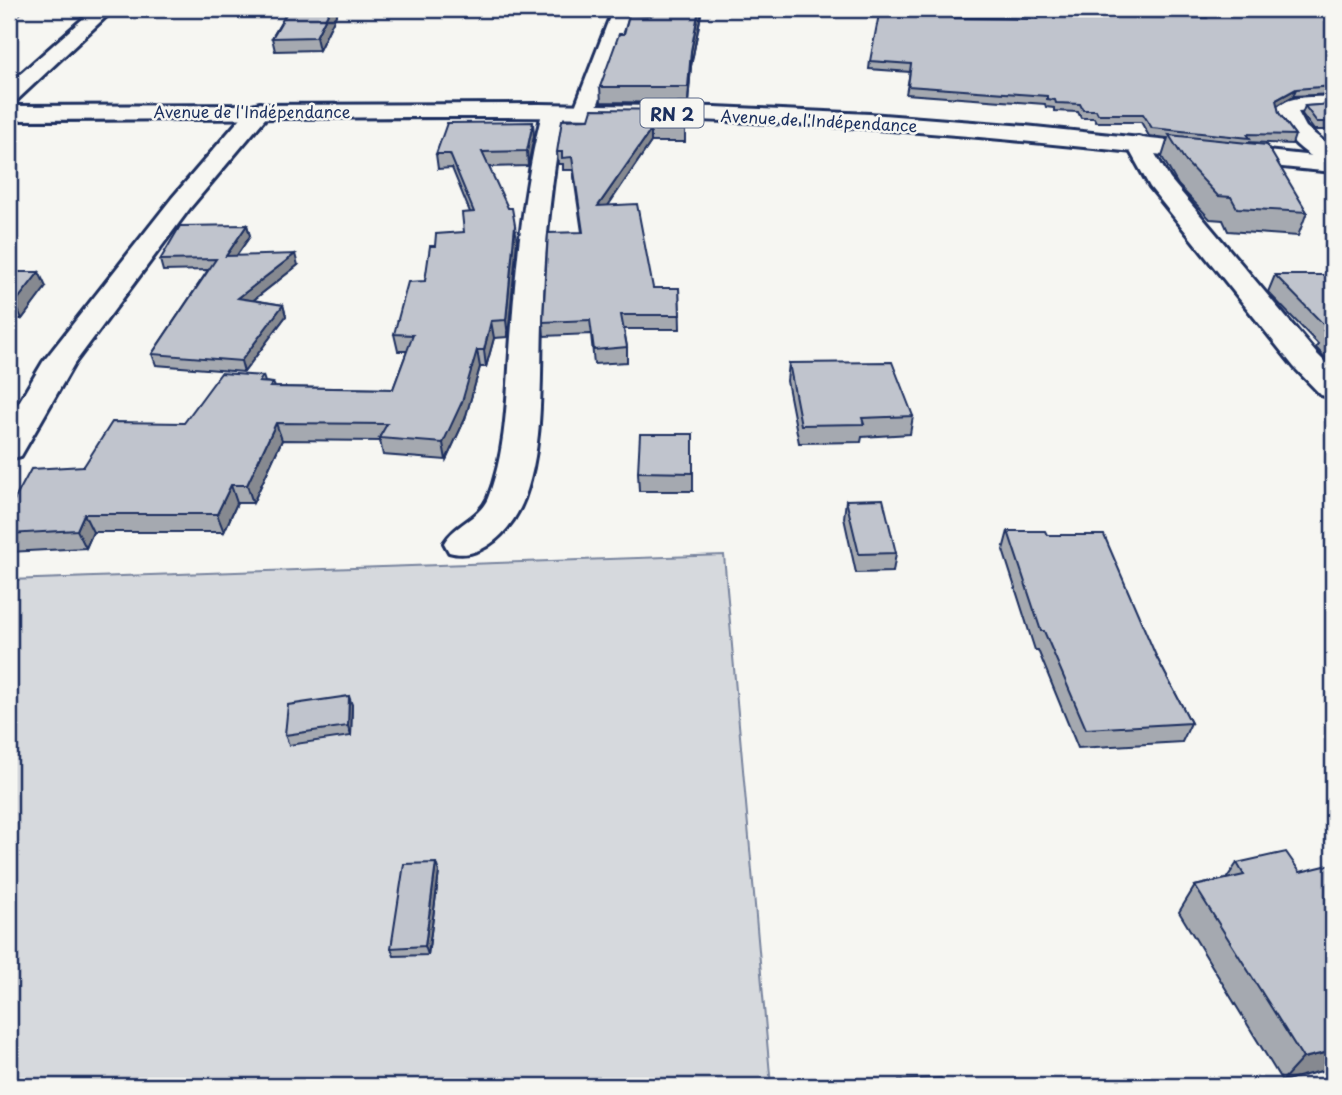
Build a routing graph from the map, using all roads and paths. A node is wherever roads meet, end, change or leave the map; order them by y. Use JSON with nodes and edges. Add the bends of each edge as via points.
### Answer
{"nodes":[{"id":1,"x":105,"y":9,"type":"edge"},
{"id":2,"x":622,"y":9,"type":"edge"},
{"id":3,"x":9,"y":95,"type":"edge"},
{"id":4,"x":1333,"y":103,"type":"edge"},
{"id":5,"x":260,"y":110,"type":"junction"},
{"id":6,"x":584,"y":112,"type":"junction"},
{"id":7,"x":9,"y":113,"type":"edge"},
{"id":8,"x":553,"y":113,"type":"junction"},
{"id":9,"x":1138,"y":144,"type":"junction"},
{"id":10,"x":1333,"y":158,"type":"edge"},
{"id":11,"x":1333,"y":165,"type":"edge"},
{"id":12,"x":1333,"y":388,"type":"edge"},
{"id":13,"x":9,"y":448,"type":"edge"},
{"id":14,"x":463,"y":542,"type":"dead end"}],
"edges":[{"from":1,"to":3,"type":"street"},
{"from":2,"to":6,"type":"street"},
{"from":4,"to":10,"type":"street","via":[[1286,110],[1290,124]]},
{"from":5,"to":7,"type":"street","name":"Avenue de l'Indépendance","number":"RN 2"},
{"from":5,"to":8,"type":"street","name":"Avenue de l'Indépendance","number":"RN 2"},
{"from":5,"to":13,"type":"street","via":[[181,203],[59,362]]},
{"from":6,"to":8,"type":"street","name":"Avenue de l'Indépendance","number":"RN 2"},
{"from":6,"to":9,"type":"street","name":"Avenue de l'Indépendance","number":"RN 2","via":[[879,122]]},
{"from":8,"to":14,"type":"street","via":[[541,159],[513,475],[496,516]]},
{"from":9,"to":11,"type":"street","name":"Avenue de l'Indépendance","number":"RN 2"},
{"from":9,"to":12,"type":"street","via":[[1159,182]]}]}
